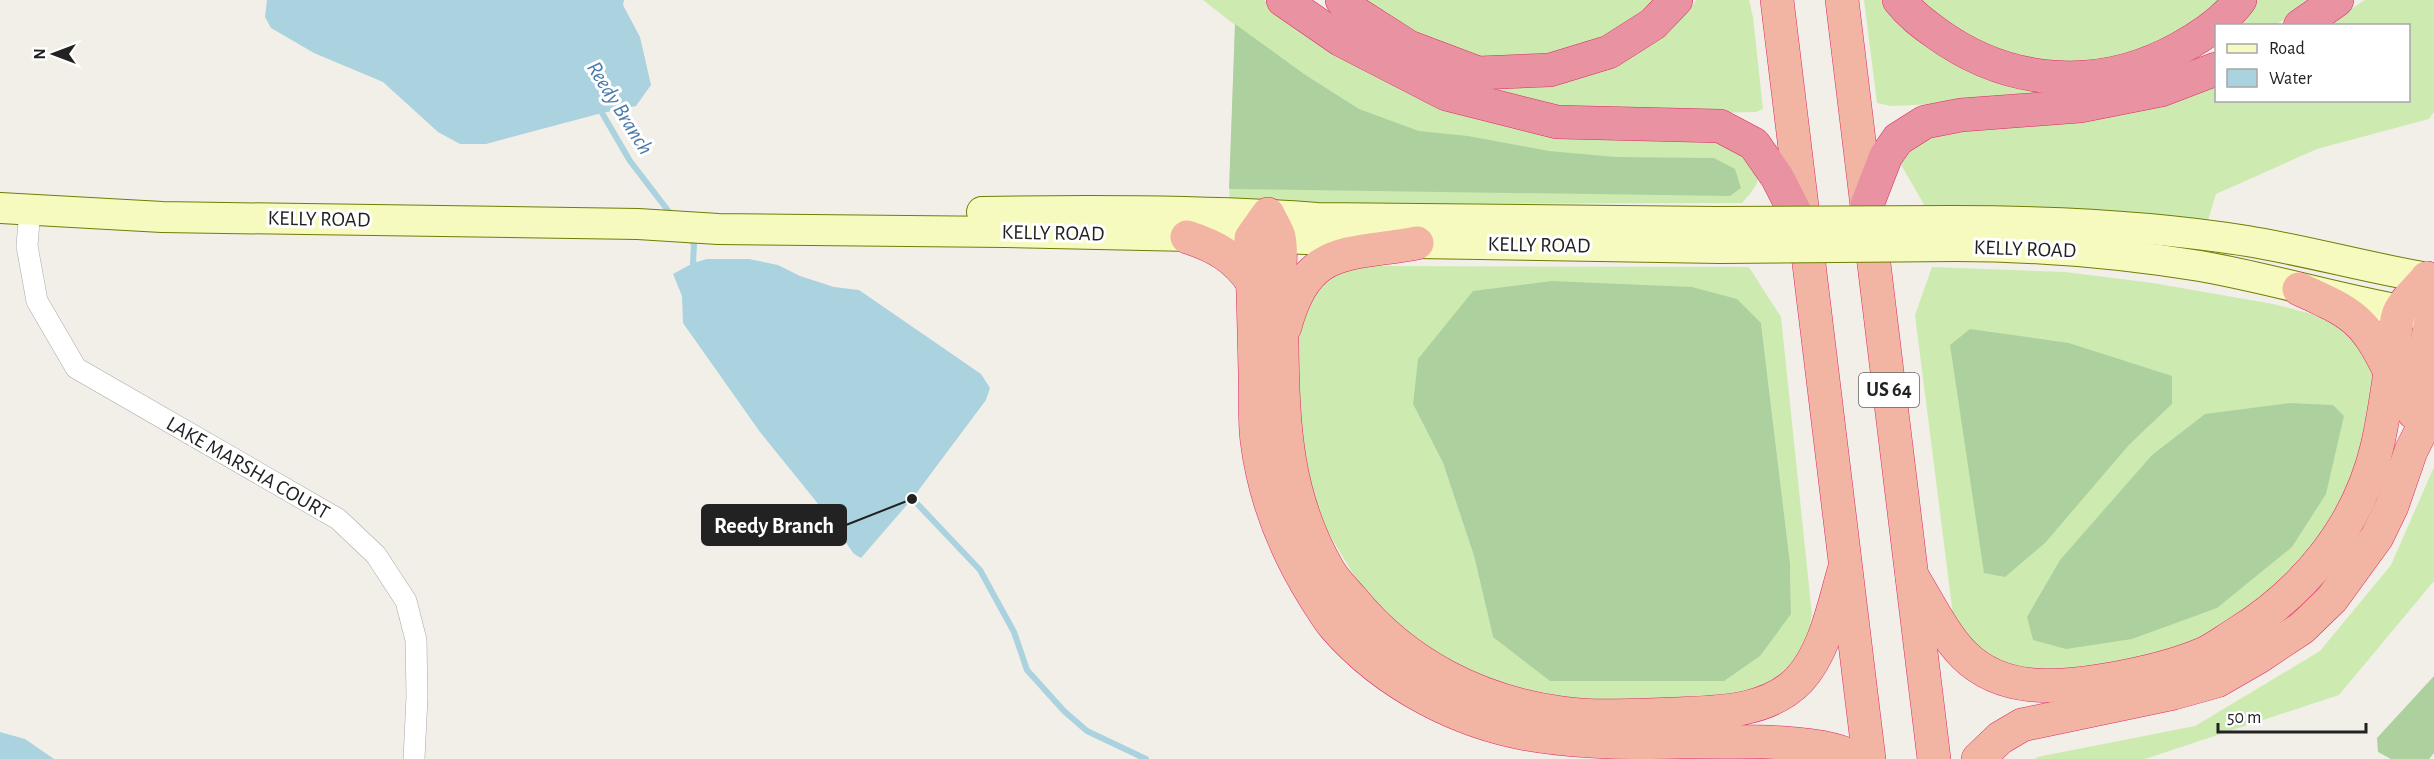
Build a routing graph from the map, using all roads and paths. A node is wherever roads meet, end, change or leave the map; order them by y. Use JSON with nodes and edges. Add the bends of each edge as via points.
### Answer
{"nodes":[{"id":1,"x":1283,"y":0,"type":"edge"},
{"id":2,"x":1342,"y":0,"type":"edge"},
{"id":3,"x":1676,"y":0,"type":"edge"},
{"id":4,"x":1777,"y":0,"type":"edge"},
{"id":5,"x":1842,"y":0,"type":"edge"},
{"id":6,"x":1899,"y":0,"type":"edge"},
{"id":7,"x":2240,"y":0,"type":"edge"},
{"id":8,"x":2337,"y":0,"type":"edge"},
{"id":9,"x":2303,"y":24,"type":"edge"},
{"id":10,"x":2215,"y":70,"type":"edge"},
{"id":11,"x":1867,"y":205,"type":"junction"},
{"id":12,"x":0,"y":208,"type":"edge"},
{"id":13,"x":30,"y":209,"type":"junction"},
{"id":14,"x":638,"y":224,"type":"junction"},
{"id":15,"x":1266,"y":230,"type":"junction"},
{"id":16,"x":1805,"y":232,"type":"junction"},
{"id":17,"x":1953,"y":234,"type":"junction"},
{"id":18,"x":1718,"y":235,"type":"junction"},
{"id":19,"x":1187,"y":237,"type":"junction"},
{"id":20,"x":1417,"y":243,"type":"junction"},
{"id":21,"x":2431,"y":278,"type":"edge"},
{"id":22,"x":1253,"y":283,"type":"junction"},
{"id":23,"x":2299,"y":289,"type":"junction"},
{"id":24,"x":2400,"y":310,"type":"junction"},
{"id":25,"x":2433,"y":315,"type":"edge"},
{"id":26,"x":1282,"y":340,"type":"junction"},
{"id":27,"x":2390,"y":372,"type":"junction"},
{"id":28,"x":2434,"y":389,"type":"edge"},
{"id":29,"x":2411,"y":451,"type":"junction"},
{"id":30,"x":1845,"y":567,"type":"junction"},
{"id":31,"x":1912,"y":576,"type":"junction"},
{"id":32,"x":414,"y":759,"type":"edge"},
{"id":33,"x":1855,"y":759,"type":"edge"},
{"id":34,"x":1869,"y":759,"type":"edge"},
{"id":35,"x":1934,"y":759,"type":"edge"},
{"id":36,"x":1978,"y":759,"type":"edge"}],
"edges":[{"from":1,"to":16,"type":"highway","via":[[1341,40],[1446,94],[1557,122],[1720,126],[1754,144],[1777,177]]},
{"from":2,"to":3,"type":"highway","via":[[1348,8],[1409,47],[1478,73],[1550,70],[1609,52],[1653,24]]},
{"from":4,"to":16,"type":"highway"},
{"from":5,"to":11,"type":"highway","number":"US 64"},
{"from":6,"to":7,"type":"highway","via":[[1909,14],[1959,50],[1999,66],[2058,79],[2109,76],[2157,61],[2203,35]]},
{"from":8,"to":9,"type":"highway"},
{"from":10,"to":11,"type":"highway","via":[[2161,90],[2080,106],[1960,115],[1924,122],[1898,139],[1886,156]]},
{"from":11,"to":31,"type":"highway","number":"US 64"},
{"from":12,"to":13,"type":"main road","name":"KELLY ROAD"},
{"from":13,"to":14,"type":"main road","name":"KELLY ROAD","via":[[162,217]]},
{"from":13,"to":32,"type":"street","name":"LAKE MARSHA COURT","via":[[27,246],[37,301],[76,368],[338,519],[376,555],[406,601],[416,640]]},
{"from":14,"to":15,"type":"main road","name":"KELLY ROAD","via":[[1070,210]]},
{"from":14,"to":19,"type":"main road","name":"KELLY ROAD","via":[[718,230]]},
{"from":15,"to":18,"type":"main road","name":"KELLY ROAD","via":[[1317,218]]},
{"from":15,"to":19,"type":"main road","name":"KELLY ROAD"},
{"from":15,"to":20,"type":"main road","name":"KELLY ROAD"},
{"from":15,"to":22,"type":"highway"},
{"from":15,"to":26,"type":"highway"},
{"from":16,"to":30,"type":"highway"},
{"from":17,"to":18,"type":"main road","name":"KELLY ROAD","bridge":true},
{"from":17,"to":21,"type":"main road","name":"KELLY ROAD","via":[[2057,222],[2169,231],[2247,241]]},
{"from":17,"to":23,"type":"main road","name":"KELLY ROAD","via":[[2032,248],[2201,267]]},
{"from":18,"to":20,"type":"main road","name":"KELLY ROAD"},
{"from":19,"to":22,"type":"highway","via":[[1224,252]]},
{"from":20,"to":26,"type":"highway","via":[[1355,251],[1315,268],[1299,289]]},
{"from":21,"to":24,"type":"highway"},
{"from":21,"to":25,"type":"highway"},
{"from":22,"to":33,"type":"highway","via":[[1257,441],[1273,513],[1296,568],[1333,626],[1377,668],[1429,701],[1481,722],[1537,736],[1593,742],[1780,743],[1831,748]]},
{"from":23,"to":24,"type":"main road","name":"KELLY ROAD"},
{"from":23,"to":27,"type":"highway","via":[[2350,314],[2364,326]]},
{"from":24,"to":25,"type":"main road","name":"KELLY ROAD"},
{"from":24,"to":27,"type":"highway"},
{"from":25,"to":29,"type":"highway","via":[[2411,428]]},
{"from":26,"to":30,"type":"highway","via":[[1284,435],[1295,490],[1330,573],[1396,644],[1425,666],[1459,684],[1521,706],[1564,714],[1720,712],[1747,708],[1798,681],[1814,659]]},
{"from":27,"to":31,"type":"highway","via":[[2377,447],[2366,483],[2318,566],[2281,602],[2207,652],[2169,667],[2075,685],[2030,686],[2009,682],[1964,655]]},
{"from":28,"to":29,"type":"highway","via":[[2424,425]]},
{"from":29,"to":36,"type":"highway","via":[[2377,537],[2332,600],[2302,628],[2217,681],[2022,725],[2000,738]]},
{"from":30,"to":34,"type":"highway"},
{"from":31,"to":35,"type":"highway","number":"US 64"}]}
